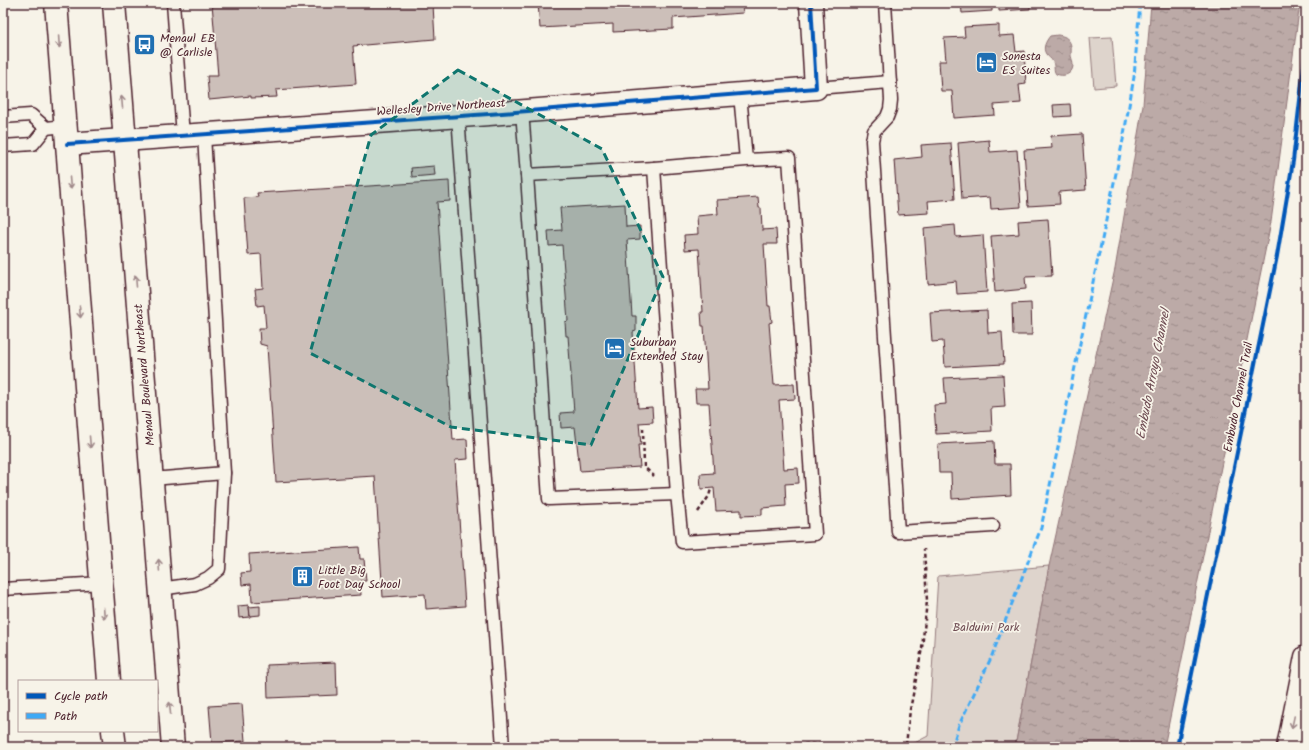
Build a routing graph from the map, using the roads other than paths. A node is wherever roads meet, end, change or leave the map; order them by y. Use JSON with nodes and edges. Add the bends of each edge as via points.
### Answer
{"nodes":[{"id":1,"x":56,"y":3,"type":"edge"},
{"id":2,"x":114,"y":3,"type":"edge"},
{"id":3,"x":173,"y":3,"type":"edge"},
{"id":4,"x":811,"y":3,"type":"edge"},
{"id":5,"x":885,"y":3,"type":"edge"},
{"id":6,"x":890,"y":82,"type":"junction"},
{"id":7,"x":816,"y":88,"type":"junction"},
{"id":8,"x":740,"y":94,"type":"junction"},
{"id":9,"x":522,"y":111,"type":"junction"},
{"id":10,"x":458,"y":116,"type":"junction"},
{"id":11,"x":3,"y":117,"type":"edge"},
{"id":12,"x":59,"y":133,"type":"junction"},
{"id":13,"x":204,"y":135,"type":"junction"},
{"id":14,"x":183,"y":136,"type":"junction"},
{"id":15,"x":125,"y":140,"type":"junction"},
{"id":16,"x":3,"y":146,"type":"edge"},
{"id":17,"x":746,"y":160,"type":"junction"},
{"id":18,"x":654,"y":168,"type":"junction"},
{"id":19,"x":527,"y":175,"type":"junction"},
{"id":20,"x":224,"y":473,"type":"junction"},
{"id":21,"x":152,"y":479,"type":"junction"},
{"id":22,"x":677,"y":494,"type":"junction"},
{"id":23,"x":993,"y":526,"type":"dead end"},
{"id":24,"x":102,"y":583,"type":"junction"},
{"id":25,"x":3,"y":590,"type":"edge"},
{"id":26,"x":160,"y":590,"type":"junction"},
{"id":27,"x":1306,"y":657,"type":"edge"},
{"id":28,"x":109,"y":680,"type":"edge"},
{"id":29,"x":113,"y":732,"type":"edge"},
{"id":30,"x":115,"y":747,"type":"edge"},
{"id":31,"x":173,"y":747,"type":"edge"},
{"id":32,"x":502,"y":747,"type":"edge"},
{"id":33,"x":1288,"y":747,"type":"edge"}],
"edges":[{"from":1,"to":12,"type":"main road","one_way":true},
{"from":15,"to":2,"type":"main road","name":"Menaul Boulevard Northeast","one_way":true},
{"from":3,"to":14,"type":"lane"},
{"from":4,"to":7,"type":"main road"},
{"from":5,"to":6,"type":"lane"},
{"from":6,"to":7,"type":"lane"},
{"from":6,"to":23,"type":"lane","via":[[890,109],[887,117],[874,131],[872,141],[898,532]]},
{"from":7,"to":8,"type":"main road","name":"Wellesley Drive Northeast"},
{"from":8,"to":9,"type":"main road","name":"Wellesley Drive Northeast"},
{"from":8,"to":17,"type":"lane"},
{"from":9,"to":10,"type":"main road","name":"Wellesley Drive Northeast"},
{"from":9,"to":19,"type":"lane"},
{"from":10,"to":13,"type":"main road","name":"Wellesley Drive Northeast"},
{"from":10,"to":32,"type":"lane"},
{"from":11,"to":12,"type":"lane","via":[[31,115]]},
{"from":12,"to":15,"type":"main road","name":"Wellesley Drive Northeast"},
{"from":12,"to":16,"type":"lane","via":[[33,144]]},
{"from":12,"to":24,"type":"main road","one_way":true},
{"from":13,"to":14,"type":"main road","name":"Wellesley Drive Northeast"},
{"from":13,"to":20,"type":"lane"},
{"from":14,"to":15,"type":"main road","name":"Wellesley Drive Northeast"},
{"from":21,"to":15,"type":"main road","name":"Menaul Boulevard Northeast","one_way":true},
{"from":17,"to":18,"type":"lane"},
{"from":17,"to":22,"type":"lane","via":[[789,158],[815,534],[682,542]]},
{"from":18,"to":19,"type":"lane"},
{"from":18,"to":22,"type":"lane"},
{"from":19,"to":22,"type":"lane","via":[[549,499]]},
{"from":20,"to":21,"type":"lane"},
{"from":20,"to":26,"type":"lane","via":[[219,569],[195,584]]},
{"from":26,"to":21,"type":"main road","name":"Menaul Boulevard Northeast","one_way":true},
{"from":24,"to":25,"type":"lane"},
{"from":24,"to":28,"type":"main road","one_way":true},
{"from":31,"to":26,"type":"main road","name":"Menaul Boulevard Northeast","one_way":true},
{"from":27,"to":33,"type":"main road","one_way":true},
{"from":29,"to":30,"type":"main road"}]}
